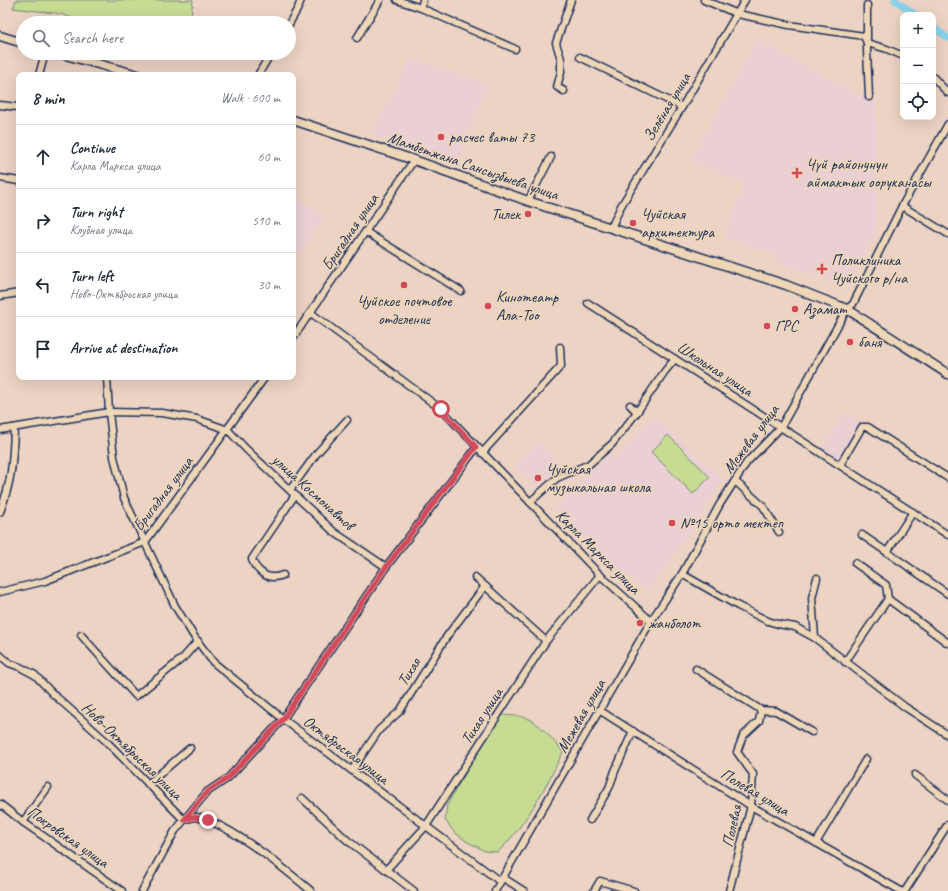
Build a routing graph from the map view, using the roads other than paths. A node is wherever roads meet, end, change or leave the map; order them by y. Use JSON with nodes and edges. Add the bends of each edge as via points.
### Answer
{"nodes":[{"id":1,"x":301,"y":0,"type":"edge"},
{"id":2,"x":380,"y":0,"type":"edge"},
{"id":3,"x":397,"y":0,"type":"edge"},
{"id":4,"x":423,"y":0,"type":"edge"},
{"id":5,"x":570,"y":0,"type":"edge"},
{"id":6,"x":704,"y":0,"type":"edge"},
{"id":7,"x":745,"y":0,"type":"edge"},
{"id":8,"x":867,"y":5,"type":"dead end"},
{"id":9,"x":421,"y":8,"type":"junction"},
{"id":10,"x":738,"y":14,"type":"junction"},
{"id":11,"x":294,"y":16,"type":"edge"},
{"id":12,"x":0,"y":36,"type":"edge"},
{"id":13,"x":357,"y":38,"type":"dead end"},
{"id":14,"x":16,"y":41,"type":"edge"},
{"id":15,"x":867,"y":43,"type":"junction"},
{"id":16,"x":515,"y":49,"type":"dead end"},
{"id":17,"x":900,"y":55,"type":"edge"},
{"id":18,"x":580,"y":56,"type":"dead end"},
{"id":19,"x":43,"y":60,"type":"edge"},
{"id":20,"x":80,"y":60,"type":"edge"},
{"id":21,"x":267,"y":60,"type":"edge"},
{"id":22,"x":40,"y":72,"type":"edge"},
{"id":23,"x":119,"y":72,"type":"edge"},
{"id":24,"x":260,"y":72,"type":"edge"},
{"id":25,"x":936,"y":80,"type":"edge"},
{"id":26,"x":564,"y":91,"type":"dead end"},
{"id":27,"x":948,"y":93,"type":"edge"},
{"id":28,"x":869,"y":97,"type":"dead end"},
{"id":29,"x":0,"y":105,"type":"edge"},
{"id":30,"x":16,"y":107,"type":"edge"},
{"id":31,"x":682,"y":108,"type":"junction"},
{"id":32,"x":296,"y":121,"type":"edge"},
{"id":33,"x":948,"y":124,"type":"edge"},
{"id":34,"x":551,"y":157,"type":"dead end"},
{"id":35,"x":414,"y":160,"type":"junction"},
{"id":36,"x":0,"y":178,"type":"edge"},
{"id":37,"x":16,"y":181,"type":"edge"},
{"id":38,"x":528,"y":201,"type":"junction"},
{"id":39,"x":902,"y":206,"type":"junction"},
{"id":40,"x":610,"y":228,"type":"junction"},
{"id":41,"x":366,"y":232,"type":"junction"},
{"id":42,"x":948,"y":234,"type":"edge"},
{"id":43,"x":461,"y":291,"type":"dead end"},
{"id":44,"x":16,"y":293,"type":"edge"},
{"id":45,"x":0,"y":296,"type":"edge"},
{"id":46,"x":588,"y":303,"type":"dead end"},
{"id":47,"x":847,"y":309,"type":"junction"},
{"id":48,"x":311,"y":313,"type":"junction"},
{"id":49,"x":296,"y":334,"type":"edge"},
{"id":50,"x":560,"y":348,"type":"dead end"},
{"id":51,"x":675,"y":359,"type":"junction"},
{"id":52,"x":948,"y":374,"type":"edge"},
{"id":53,"x":107,"y":380,"type":"edge"},
{"id":54,"x":264,"y":380,"type":"edge"},
{"id":55,"x":630,"y":405,"type":"dead end"},
{"id":56,"x":108,"y":412,"type":"junction"},
{"id":57,"x":637,"y":412,"type":"junction"},
{"id":58,"x":347,"y":420,"type":"dead end"},
{"id":59,"x":781,"y":427,"type":"junction"},
{"id":60,"x":14,"y":428,"type":"junction"},
{"id":61,"x":0,"y":430,"type":"edge"},
{"id":62,"x":228,"y":430,"type":"junction"},
{"id":63,"x":476,"y":447,"type":"junction"},
{"id":64,"x":482,"y":453,"type":"junction"},
{"id":65,"x":840,"y":465,"type":"junction"},
{"id":66,"x":948,"y":478,"type":"edge"},
{"id":67,"x":735,"y":481,"type":"junction"},
{"id":68,"x":290,"y":490,"type":"junction"},
{"id":69,"x":295,"y":495,"type":"junction"},
{"id":70,"x":530,"y":502,"type":"junction"},
{"id":71,"x":0,"y":512,"type":"edge"},
{"id":72,"x":913,"y":512,"type":"junction"},
{"id":73,"x":779,"y":532,"type":"dead end"},
{"id":74,"x":862,"y":535,"type":"dead end"},
{"id":75,"x":948,"y":535,"type":"edge"},
{"id":76,"x":145,"y":542,"type":"junction"},
{"id":77,"x":887,"y":552,"type":"junction"},
{"id":78,"x":855,"y":563,"type":"dead end"},
{"id":79,"x":386,"y":567,"type":"junction"},
{"id":80,"x":682,"y":574,"type":"junction"},
{"id":81,"x":284,"y":575,"type":"dead end"},
{"id":82,"x":600,"y":575,"type":"junction"},
{"id":83,"x":475,"y":577,"type":"dead end"},
{"id":84,"x":817,"y":578,"type":"dead end"},
{"id":85,"x":485,"y":586,"type":"junction"},
{"id":86,"x":0,"y":592,"type":"edge"},
{"id":87,"x":948,"y":594,"type":"edge"},
{"id":88,"x":888,"y":599,"type":"junction"},
{"id":89,"x":650,"y":621,"type":"junction"},
{"id":90,"x":81,"y":636,"type":"dead end"},
{"id":91,"x":815,"y":638,"type":"junction"},
{"id":92,"x":546,"y":641,"type":"junction"},
{"id":93,"x":198,"y":642,"type":"junction"},
{"id":94,"x":948,"y":643,"type":"edge"},
{"id":95,"x":0,"y":655,"type":"edge"},
{"id":96,"x":845,"y":662,"type":"junction"},
{"id":97,"x":696,"y":669,"type":"dead end"},
{"id":98,"x":599,"y":710,"type":"junction"},
{"id":99,"x":761,"y":710,"type":"junction"},
{"id":100,"x":283,"y":719,"type":"junction"},
{"id":101,"x":633,"y":731,"type":"junction"},
{"id":102,"x":812,"y":732,"type":"dead end"},
{"id":103,"x":948,"y":735,"type":"edge"},
{"id":104,"x":190,"y":748,"type":"dead end"},
{"id":105,"x":866,"y":759,"type":"dead end"},
{"id":106,"x":352,"y":770,"type":"junction"},
{"id":107,"x":915,"y":775,"type":"dead end"},
{"id":108,"x":148,"y":784,"type":"junction"},
{"id":109,"x":48,"y":787,"type":"dead end"},
{"id":110,"x":302,"y":798,"type":"dead end"},
{"id":111,"x":948,"y":800,"type":"edge"},
{"id":112,"x":0,"y":804,"type":"edge"},
{"id":113,"x":751,"y":806,"type":"junction"},
{"id":114,"x":184,"y":820,"type":"junction"},
{"id":115,"x":590,"y":820,"type":"dead end"},
{"id":116,"x":23,"y":822,"type":"junction"},
{"id":117,"x":948,"y":824,"type":"edge"},
{"id":118,"x":426,"y":826,"type":"junction"},
{"id":119,"x":816,"y":843,"type":"junction"},
{"id":120,"x":386,"y":870,"type":"junction"},
{"id":121,"x":502,"y":880,"type":"junction"},
{"id":122,"x":730,"y":890,"type":"edge"},
{"id":123,"x":122,"y":891,"type":"edge"},
{"id":124,"x":142,"y":891,"type":"edge"},
{"id":125,"x":311,"y":891,"type":"edge"},
{"id":126,"x":414,"y":891,"type":"edge"},
{"id":127,"x":495,"y":891,"type":"edge"},
{"id":128,"x":524,"y":891,"type":"edge"},
{"id":129,"x":594,"y":891,"type":"edge"},
{"id":130,"x":634,"y":891,"type":"edge"},
{"id":131,"x":900,"y":891,"type":"edge"},
{"id":132,"x":905,"y":891,"type":"edge"}],
"edges":[{"from":1,"to":11,"type":"street"},
{"from":2,"to":13,"type":"street"},
{"from":3,"to":9,"type":"street"},
{"from":4,"to":9,"type":"street"},
{"from":5,"to":26,"type":"street","via":[[556,43],[561,59],[557,87]]},
{"from":6,"to":10,"type":"street"},
{"from":7,"to":10,"type":"street","name":"Зелёная улица"},
{"from":8,"to":15,"type":"street"},
{"from":9,"to":16,"type":"street"},
{"from":10,"to":15,"type":"street","via":[[789,25],[864,36]]},
{"from":10,"to":31,"type":"street","name":"Зелёная улица"},
{"from":12,"to":14,"type":"main road"},
{"from":15,"to":17,"type":"street"},
{"from":15,"to":28,"type":"street"},
{"from":18,"to":31,"type":"street"},
{"from":19,"to":22,"type":"street"},
{"from":20,"to":23,"type":"main road"},
{"from":21,"to":24,"type":"street"},
{"from":25,"to":27,"type":"street"},
{"from":29,"to":30,"type":"street"},
{"from":31,"to":40,"type":"street","name":"Зелёная улица"},
{"from":32,"to":35,"type":"main road","name":"Мамбетжана Сансызбыева улица"},
{"from":33,"to":39,"type":"street","name":"Межевая улица"},
{"from":34,"to":38,"type":"street"},
{"from":35,"to":38,"type":"main road","name":"Мамбетжана Сансызбыева улица"},
{"from":35,"to":41,"type":"street","name":"Бригадная улица"},
{"from":36,"to":37,"type":"street"},
{"from":38,"to":40,"type":"main road","name":"Мамбетжана Сансызбыева улица"},
{"from":39,"to":42,"type":"street"},
{"from":39,"to":47,"type":"street","name":"Межевая улица","via":[[853,304]]},
{"from":40,"to":47,"type":"main road","name":"Мамбетжана Сансызбыева улица","via":[[786,285]]},
{"from":41,"to":43,"type":"street"},
{"from":41,"to":48,"type":"street","name":"Бригадная улица"},
{"from":44,"to":45,"type":"street"},
{"from":46,"to":51,"type":"street","name":"Школьная улица"},
{"from":47,"to":52,"type":"main road","name":"Мамбетжана Сансызбыева улица"},
{"from":47,"to":59,"type":"street","name":"Межевая улица"},
{"from":48,"to":49,"type":"street","name":"Бригадная улица"},
{"from":48,"to":63,"type":"street","name":"Карла Маркса улица","via":[[441,409]]},
{"from":50,"to":64,"type":"street","via":[[561,366]]},
{"from":51,"to":57,"type":"street"},
{"from":51,"to":59,"type":"street","name":"Школьная улица"},
{"from":53,"to":56,"type":"street","name":"Октябрьская улица"},
{"from":54,"to":62,"type":"street","name":"Бригадная улица"},
{"from":55,"to":57,"type":"street"},
{"from":56,"to":60,"type":"street"},
{"from":56,"to":62,"type":"street","via":[[162,413],[197,419]]},
{"from":56,"to":76,"type":"street","name":"Октябрьская улица","via":[[114,457],[124,498]]},
{"from":57,"to":70,"type":"street","via":[[612,444],[589,464],[557,478]]},
{"from":58,"to":68,"type":"street","via":[[317,453]]},
{"from":59,"to":65,"type":"street","name":"Школьная улица"},
{"from":59,"to":67,"type":"street","name":"Межевая улица","via":[[747,462]]},
{"from":60,"to":61,"type":"street"},
{"from":60,"to":71,"type":"street","via":[[14,459],[10,482]]},
{"from":62,"to":68,"type":"street","name":"улица Космонавтов"},
{"from":62,"to":76,"type":"street","name":"Бригадная улица"},
{"from":63,"to":64,"type":"street","name":"Карла Маркса улица"},
{"from":63,"to":79,"type":"street"},
{"from":64,"to":70,"type":"street","name":"Карла Маркса улица"},
{"from":65,"to":66,"type":"street","via":[[862,427],[868,427]]},
{"from":65,"to":72,"type":"street","name":"Школьная улица"},
{"from":67,"to":73,"type":"street","via":[[763,506]]},
{"from":67,"to":80,"type":"street","name":"Межевая улица"},
{"from":68,"to":69,"type":"street","name":"улица Космонавтов"},
{"from":69,"to":79,"type":"street","name":"улица Космонавтов","via":[[334,532]]},
{"from":69,"to":81,"type":"street","via":[[252,559],[263,574],[272,578]]},
{"from":70,"to":82,"type":"street","name":"Карла Маркса улица"},
{"from":72,"to":75,"type":"street","name":"Школьная улица"},
{"from":72,"to":77,"type":"street"},
{"from":74,"to":77,"type":"street"},
{"from":76,"to":86,"type":"street","name":"Бригадная улица","via":[[45,581]]},
{"from":76,"to":93,"type":"street","name":"Октябрьская улица","via":[[174,606]]},
{"from":77,"to":87,"type":"street"},
{"from":78,"to":88,"type":"street","via":[[886,585]]},
{"from":79,"to":100,"type":"street"},
{"from":80,"to":89,"type":"street","name":"Межевая улица"},
{"from":80,"to":91,"type":"street","via":[[762,618],[795,627]]},
{"from":82,"to":89,"type":"street","name":"Карла Маркса улица"},
{"from":82,"to":92,"type":"street","name":"Тихая улица"},
{"from":83,"to":85,"type":"street"},
{"from":84,"to":91,"type":"street","via":[[812,598]]},
{"from":85,"to":92,"type":"street"},
{"from":85,"to":106,"type":"street","name":"Тихая","via":[[447,636],[400,711],[379,730]]},
{"from":88,"to":94,"type":"street"},
{"from":88,"to":96,"type":"street"},
{"from":89,"to":98,"type":"street","name":"Межевая улица"},
{"from":90,"to":93,"type":"street","via":[[136,696],[184,657]]},
{"from":91,"to":96,"type":"street"},
{"from":92,"to":118,"type":"street","name":"Тихая улица"},
{"from":93,"to":100,"type":"street","name":"Октябрьская улица","via":[[213,662]]},
{"from":95,"to":108,"type":"street","name":"Ново-Октябрьская улица","via":[[9,663],[35,675]]},
{"from":96,"to":103,"type":"street","via":[[905,707]]},
{"from":97,"to":99,"type":"street"},
{"from":98,"to":101,"type":"street","name":"Полевая улица"},
{"from":98,"to":121,"type":"street","name":"Межевая улица"},
{"from":99,"to":102,"type":"street","via":[[776,710]]},
{"from":99,"to":113,"type":"street","name":"Полевая","via":[[759,721],[743,736],[737,752],[753,774]]},
{"from":100,"to":106,"type":"street","name":"Октябрьская улица"},
{"from":100,"to":114,"type":"street","via":[[228,778],[207,792]]},
{"from":101,"to":113,"type":"street","name":"Полевая улица"},
{"from":101,"to":115,"type":"street","via":[[610,788]]},
{"from":104,"to":108,"type":"street"},
{"from":105,"to":119,"type":"street"},
{"from":106,"to":118,"type":"street","name":"Октябрьская улица"},
{"from":107,"to":111,"type":"street"},
{"from":108,"to":114,"type":"street","name":"Ново-Октябрьская улица"},
{"from":109,"to":116,"type":"street"},
{"from":110,"to":120,"type":"street","via":[[347,840]]},
{"from":112,"to":116,"type":"street","name":"Покровская улица"},
{"from":113,"to":119,"type":"street","name":"Полевая улица"},
{"from":113,"to":122,"type":"street","name":"Полевая"},
{"from":114,"to":124,"type":"street"},
{"from":114,"to":125,"type":"street","name":"Ново-Октябрьская улица","via":[[194,817],[208,820],[234,834]]},
{"from":116,"to":123,"type":"street","name":"Покровская улица"},
{"from":117,"to":132,"type":"street"},
{"from":118,"to":120,"type":"street","name":"Тихая улица"},
{"from":118,"to":121,"type":"street","name":"Октябрьская улица","via":[[498,880]]},
{"from":119,"to":131,"type":"street","name":"Полевая улица"},
{"from":120,"to":126,"type":"street"},
{"from":121,"to":127,"type":"street","name":"Межевая улица"},
{"from":121,"to":128,"type":"street","name":"Октябрьская улица","via":[[505,879]]},
{"from":129,"to":130,"type":"street","via":[[600,881]]}]}
